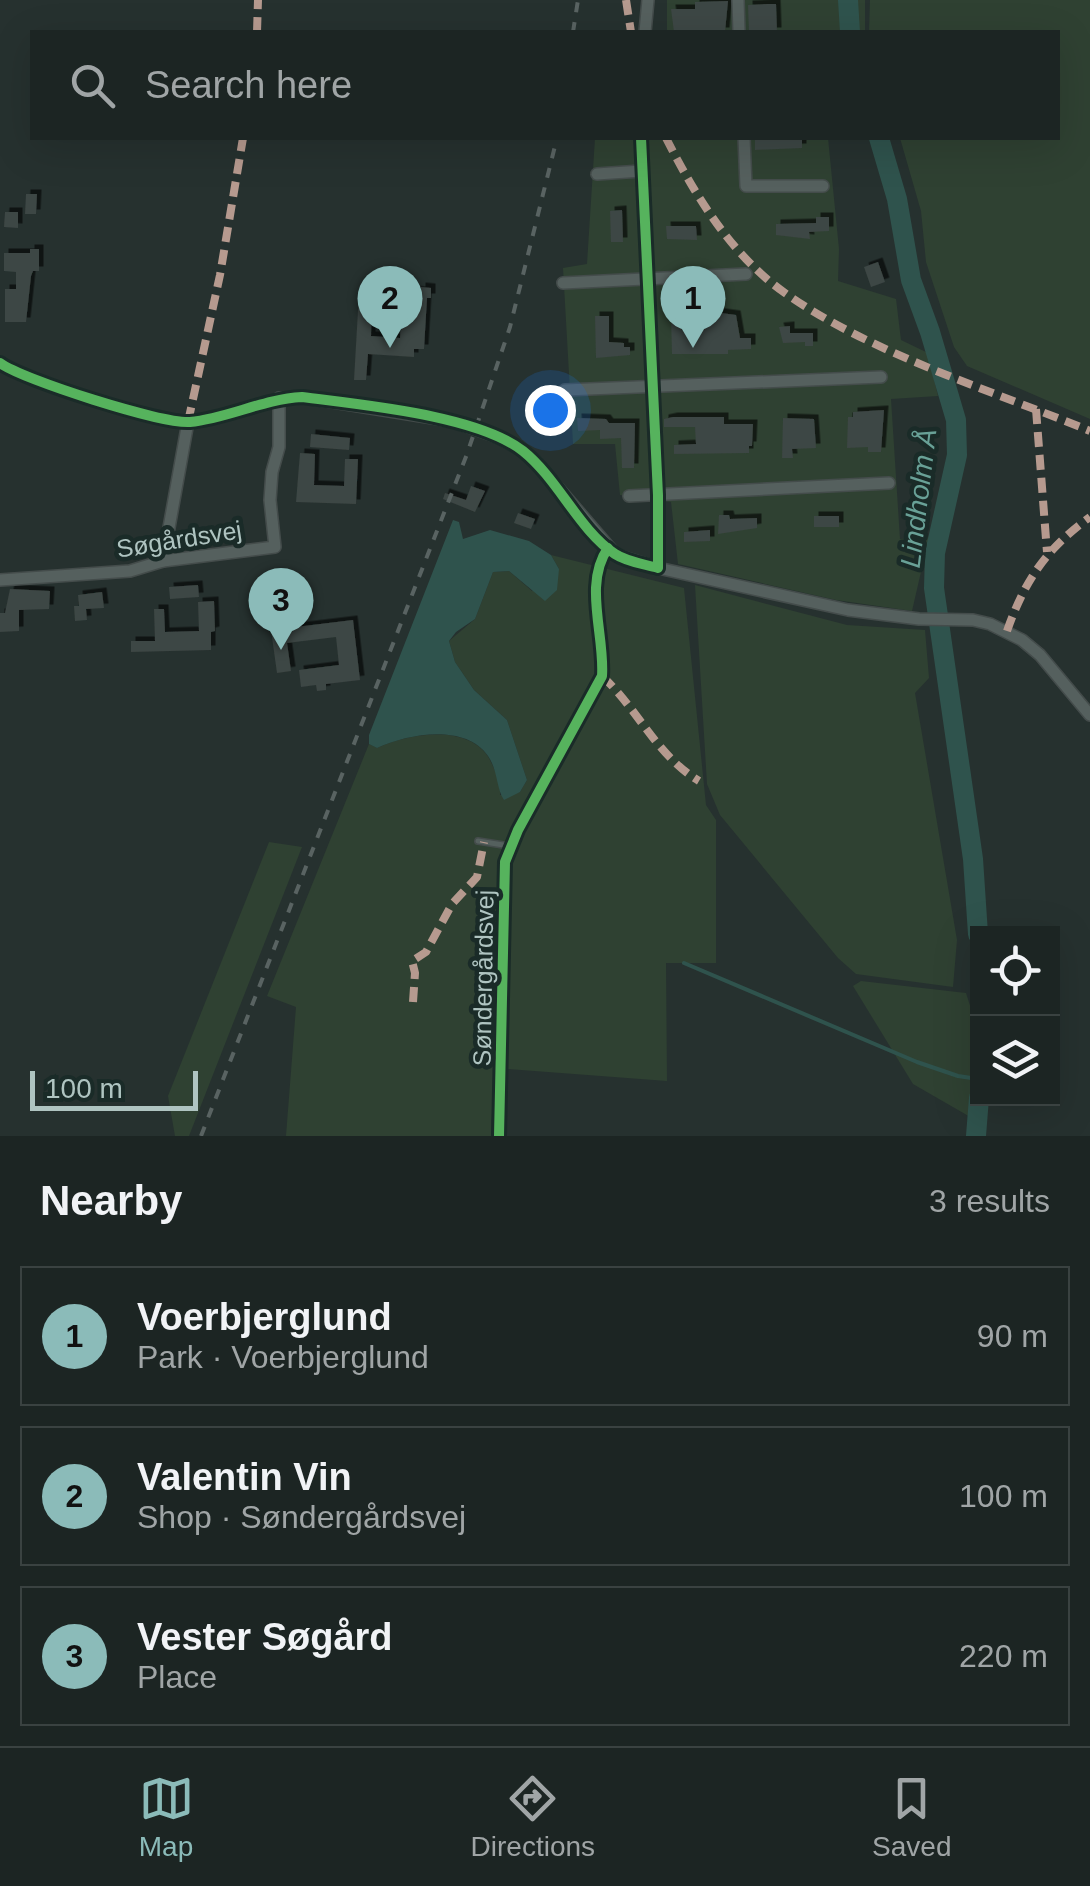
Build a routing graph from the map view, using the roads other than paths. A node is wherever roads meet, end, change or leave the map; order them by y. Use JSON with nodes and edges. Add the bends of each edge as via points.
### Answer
{"nodes":[{"id":1,"x":648,"y":0,"type":"edge"},
{"id":2,"x":738,"y":0,"type":"edge"},
{"id":3,"x":645,"y":30,"type":"edge"},
{"id":4,"x":739,"y":30,"type":"edge"},
{"id":5,"x":642,"y":140,"type":"edge"},
{"id":6,"x":744,"y":140,"type":"edge"},
{"id":7,"x":641,"y":171,"type":"junction"},
{"id":8,"x":597,"y":174,"type":"dead end"},
{"id":9,"x":823,"y":186,"type":"dead end"},
{"id":10,"x":746,"y":274,"type":"dead end"},
{"id":11,"x":648,"y":279,"type":"junction"},
{"id":12,"x":563,"y":283,"type":"dead end"},
{"id":13,"x":0,"y":362,"type":"edge"},
{"id":14,"x":881,"y":377,"type":"dead end"},
{"id":15,"x":653,"y":385,"type":"junction"},
{"id":16,"x":565,"y":390,"type":"dead end"},
{"id":17,"x":279,"y":398,"type":"junction"},
{"id":18,"x":188,"y":422,"type":"junction"},
{"id":19,"x":889,"y":483,"type":"dead end"},
{"id":20,"x":658,"y":494,"type":"junction"},
{"id":21,"x":628,"y":496,"type":"dead end"},
{"id":22,"x":608,"y":548,"type":"junction"},
{"id":23,"x":163,"y":561,"type":"junction"},
{"id":24,"x":658,"y":568,"type":"junction"},
{"id":25,"x":0,"y":580,"type":"edge"},
{"id":26,"x":1090,"y":714,"type":"edge"},
{"id":27,"x":478,"y":841,"type":"dead end"},
{"id":28,"x":510,"y":846,"type":"junction"},
{"id":29,"x":500,"y":1136,"type":"edge"}],
"edges":[{"from":1,"to":3,"type":"street"},
{"from":2,"to":4,"type":"street"},
{"from":5,"to":7,"type":"street"},
{"from":6,"to":9,"type":"street","via":[[746,186]]},
{"from":7,"to":8,"type":"street"},
{"from":7,"to":11,"type":"street"},
{"from":10,"to":11,"type":"street"},
{"from":11,"to":12,"type":"street"},
{"from":11,"to":15,"type":"street"},
{"from":13,"to":18,"type":"street","via":[[41,381]]},
{"from":14,"to":15,"type":"street"},
{"from":15,"to":16,"type":"street"},
{"from":15,"to":20,"type":"street"},
{"from":17,"to":18,"type":"street"},
{"from":17,"to":22,"type":"street","bridge":true,"via":[[452,421],[500,438],[534,461]]},
{"from":17,"to":23,"type":"street","name":"Søgårdsvej","via":[[270,500],[276,547]]},
{"from":18,"to":23,"type":"street"},
{"from":19,"to":20,"type":"street"},
{"from":20,"to":21,"type":"street"},
{"from":20,"to":24,"type":"street"},
{"from":22,"to":24,"type":"street"},
{"from":22,"to":28,"type":"street","name":"Søndergårdsvej","via":[[595,582],[602,676]]},
{"from":23,"to":25,"type":"street","name":"Søgårdsvej","via":[[130,571]]},
{"from":24,"to":26,"type":"street","via":[[830,607],[990,624],[1040,655]]},
{"from":27,"to":28,"type":"lane"},
{"from":28,"to":29,"type":"street","name":"Søndergårdsvej"}]}
